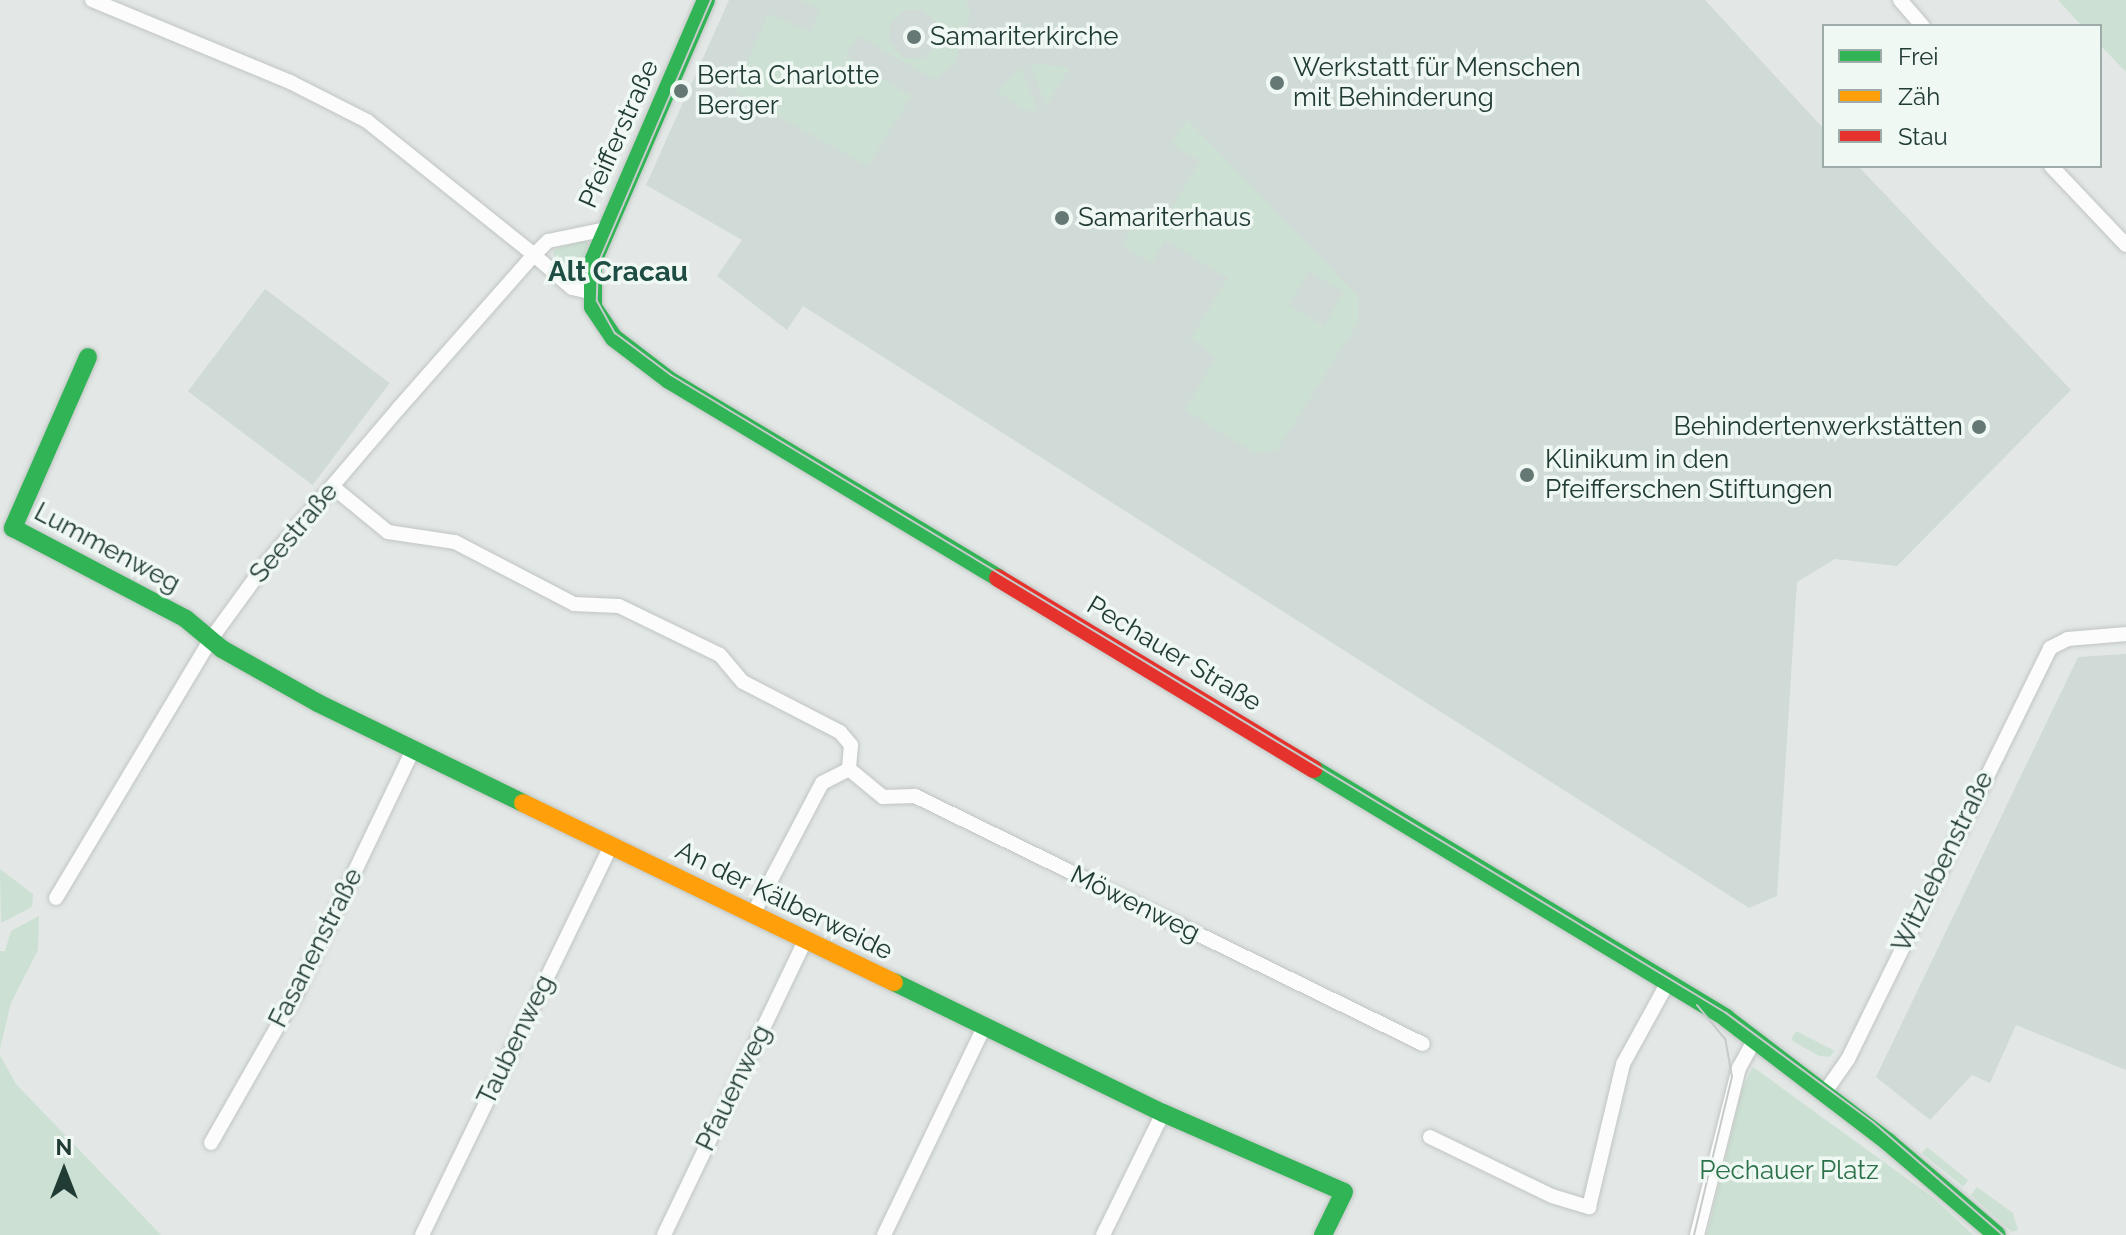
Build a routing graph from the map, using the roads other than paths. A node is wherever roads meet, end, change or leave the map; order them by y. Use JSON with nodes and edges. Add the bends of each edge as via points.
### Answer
{"nodes":[{"id":1,"x":92,"y":0,"type":"edge"},
{"id":2,"x":1900,"y":0,"type":"edge"},
{"id":3,"x":703,"y":1,"type":"edge"},
{"id":4,"x":1921,"y":24,"type":"edge"},
{"id":5,"x":2053,"y":168,"type":"edge"},
{"id":6,"x":606,"y":229,"type":"junction"},
{"id":7,"x":2126,"y":245,"type":"edge"},
{"id":8,"x":534,"y":255,"type":"junction"},
{"id":9,"x":590,"y":292,"type":"junction"},
{"id":10,"x":88,"y":357,"type":"dead end"},
{"id":11,"x":333,"y":487,"type":"junction"},
{"id":12,"x":2126,"y":634,"type":"edge"},
{"id":13,"x":211,"y":639,"type":"junction"},
{"id":14,"x":413,"y":750,"type":"junction"},
{"id":15,"x":849,"y":769,"type":"junction"},
{"id":16,"x":611,"y":845,"type":"junction"},
{"id":17,"x":56,"y":898,"type":"dead end"},
{"id":18,"x":753,"y":914,"type":"junction"},
{"id":19,"x":805,"y":941,"type":"junction"},
{"id":20,"x":1668,"y":982,"type":"junction"},
{"id":21,"x":984,"y":1027,"type":"junction"},
{"id":22,"x":1755,"y":1039,"type":"junction"},
{"id":23,"x":1423,"y":1044,"type":"dead end"},
{"id":24,"x":1825,"y":1092,"type":"junction"},
{"id":25,"x":1163,"y":1113,"type":"junction"},
{"id":26,"x":1430,"y":1137,"type":"dead end"},
{"id":27,"x":211,"y":1143,"type":"dead end"},
{"id":28,"x":422,"y":1235,"type":"edge"},
{"id":29,"x":664,"y":1235,"type":"edge"},
{"id":30,"x":884,"y":1235,"type":"edge"},
{"id":31,"x":1103,"y":1235,"type":"edge"},
{"id":32,"x":1323,"y":1235,"type":"edge"},
{"id":33,"x":1697,"y":1235,"type":"edge"},
{"id":34,"x":1997,"y":1235,"type":"edge"}],
"edges":[{"from":1,"to":8,"type":"street","via":[[354,113]]},
{"from":2,"to":4,"type":"street"},
{"from":3,"to":6,"type":"main road","name":"Pfeifferstraße"},
{"from":5,"to":7,"type":"street"},
{"from":6,"to":8,"type":"street","via":[[548,241]]},
{"from":6,"to":9,"type":"main road","name":"Pfeifferstraße","via":[[591,270]]},
{"from":8,"to":9,"type":"street","via":[[572,288]]},
{"from":8,"to":11,"type":"street","name":"Seestraße"},
{"from":9,"to":20,"type":"main road","name":"Pechauer Straße","via":[[609,334],[669,380]]},
{"from":10,"to":13,"type":"main road","name":"Lummenweg","via":[[13,528],[186,619]]},
{"from":11,"to":13,"type":"street","name":"Seestraße","via":[[264,566]]},
{"from":11,"to":15,"type":"street","via":[[388,532],[455,542],[574,604],[619,606],[720,655],[743,682],[840,732],[851,745]]},
{"from":12,"to":24,"type":"street","name":"Witzlebenstraße","via":[[2068,639],[2050,648],[1848,1059]]},
{"from":13,"to":14,"type":"main road","name":"An der Kälberweide","via":[[318,703]]},
{"from":13,"to":17,"type":"street","name":"Seestraße"},
{"from":14,"to":16,"type":"main road","name":"An der Kälberweide"},
{"from":14,"to":27,"type":"street","name":"Fasanenstraße","via":[[297,992]]},
{"from":15,"to":18,"type":"street","via":[[822,783]]},
{"from":15,"to":23,"type":"street","name":"Möwenweg","via":[[883,797],[915,796]]},
{"from":16,"to":18,"type":"main road","name":"An der Kälberweide"},
{"from":16,"to":28,"type":"street","name":"Taubenweg"},
{"from":18,"to":19,"type":"main road","name":"An der Kälberweide"},
{"from":19,"to":21,"type":"main road","name":"An der Kälberweide"},
{"from":19,"to":29,"type":"street","name":"Pfauenweg"},
{"from":20,"to":22,"type":"main road","name":"Pechauer Straße"},
{"from":20,"to":26,"type":"street","via":[[1623,1064],[1589,1207],[1552,1196]]},
{"from":21,"to":25,"type":"main road","name":"An der Kälberweide"},
{"from":21,"to":30,"type":"street"},
{"from":22,"to":24,"type":"main road"},
{"from":22,"to":33,"type":"street","via":[[1739,1068]]},
{"from":24,"to":34,"type":"main road"},
{"from":25,"to":31,"type":"street"},
{"from":25,"to":32,"type":"main road","name":"An der Kälberweide","via":[[1344,1192]]}]}
